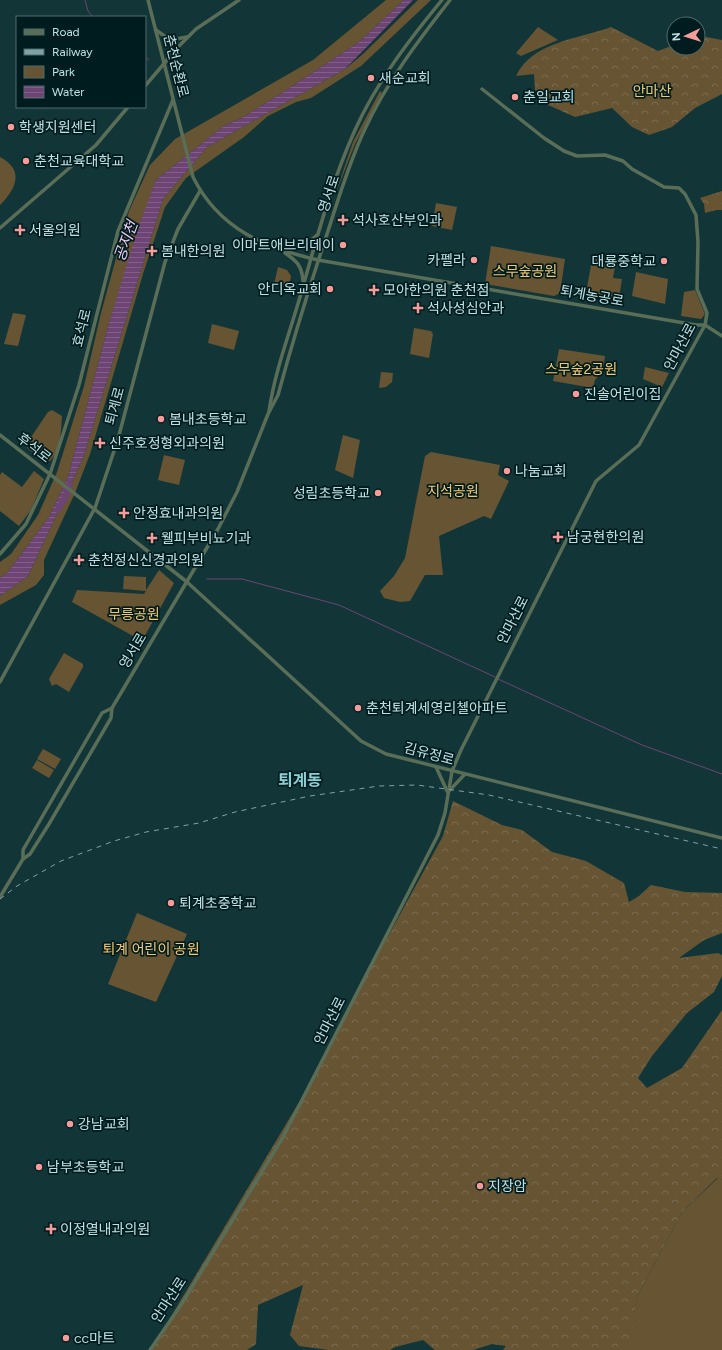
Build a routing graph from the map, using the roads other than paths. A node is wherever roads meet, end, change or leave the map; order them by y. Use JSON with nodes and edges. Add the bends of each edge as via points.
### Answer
{"nodes":[{"id":1,"x":148,"y":0,"type":"edge"},
{"id":2,"x":239,"y":0,"type":"edge"},
{"id":3,"x":442,"y":0,"type":"edge"},
{"id":4,"x":450,"y":0,"type":"edge"},
{"id":5,"x":426,"y":20,"type":"junction"},
{"id":6,"x":430,"y":25,"type":"junction"},
{"id":7,"x":156,"y":30,"type":"junction"},
{"id":8,"x":188,"y":37,"type":"junction"},
{"id":9,"x":398,"y":58,"type":"junction"},
{"id":10,"x":164,"y":63,"type":"junction"},
{"id":11,"x":404,"y":63,"type":"junction"},
{"id":12,"x":146,"y":85,"type":"edge"},
{"id":13,"x":482,"y":89,"type":"dead end"},
{"id":14,"x":173,"y":100,"type":"junction"},
{"id":15,"x":127,"y":108,"type":"edge"},
{"id":16,"x":200,"y":191,"type":"junction"},
{"id":17,"x":324,"y":217,"type":"junction"},
{"id":18,"x":331,"y":221,"type":"junction"},
{"id":19,"x":0,"y":228,"type":"edge"},
{"id":20,"x":319,"y":232,"type":"junction"},
{"id":21,"x":281,"y":250,"type":"junction"},
{"id":22,"x":314,"y":259,"type":"junction"},
{"id":23,"x":303,"y":285,"type":"junction"},
{"id":24,"x":300,"y":297,"type":"junction"},
{"id":25,"x":306,"y":299,"type":"junction"},
{"id":26,"x":705,"y":325,"type":"junction"},
{"id":27,"x":722,"y":336,"type":"edge"},
{"id":28,"x":268,"y":414,"type":"junction"},
{"id":29,"x":0,"y":435,"type":"edge"},
{"id":30,"x":50,"y":474,"type":"junction"},
{"id":31,"x":95,"y":508,"type":"junction"},
{"id":32,"x":0,"y":554,"type":"edge"},
{"id":33,"x":187,"y":582,"type":"junction"},
{"id":34,"x":0,"y":682,"type":"edge"},
{"id":35,"x":112,"y":708,"type":"junction"},
{"id":36,"x":436,"y":767,"type":"junction"},
{"id":37,"x":452,"y":771,"type":"junction"},
{"id":38,"x":465,"y":774,"type":"junction"},
{"id":39,"x":448,"y":793,"type":"junction"},
{"id":40,"x":722,"y":838,"type":"edge"},
{"id":41,"x":23,"y":859,"type":"junction"},
{"id":42,"x":0,"y":897,"type":"edge"},
{"id":43,"x":150,"y":1350,"type":"edge"}],
"edges":[{"from":1,"to":7,"type":"street","name":"춘천순환로"},
{"from":2,"to":8,"type":"street"},
{"from":3,"to":5,"type":"street","name":"영서로"},
{"from":4,"to":6,"type":"street","name":"영서로"},
{"from":5,"to":6,"type":"street","via":[[426,25]]},
{"from":5,"to":9,"type":"street","name":"영서로"},
{"from":6,"to":11,"type":"street","name":"영서로"},
{"from":7,"to":8,"type":"street","via":[[170,40]]},
{"from":7,"to":10,"type":"street","name":"춘천순환로"},
{"from":8,"to":10,"type":"street"},
{"from":9,"to":11,"type":"street","via":[[402,58]]},
{"from":9,"to":17,"type":"street","name":"영서로","via":[[355,129]]},
{"from":10,"to":12,"type":"street"},
{"from":10,"to":14,"type":"street","name":"춘천순환로"},
{"from":11,"to":18,"type":"street","name":"영서로","via":[[364,130]]},
{"from":13,"to":26,"type":"street","name":"안마산로","via":[[564,151],[577,156],[605,155],[623,161],[664,187],[679,188],[685,194],[696,215],[698,289],[707,313]]},
{"from":14,"to":16,"type":"street","name":"춘천순환로","via":[[192,173]]},
{"from":14,"to":30,"type":"street","name":"효석로","via":[[118,231],[79,385]]},
{"from":15,"to":19,"type":"street","via":[[96,145]]},
{"from":16,"to":21,"type":"street","via":[[214,208],[243,234]]},
{"from":16,"to":31,"type":"street","name":"퇴계로","via":[[178,229],[165,262],[118,439]]},
{"from":17,"to":18,"type":"street","via":[[326,223]]},
{"from":17,"to":20,"type":"street","name":"영서로"},
{"from":18,"to":22,"type":"street","name":"영서로"},
{"from":20,"to":21,"type":"street","via":[[304,246]]},
{"from":20,"to":22,"type":"street","name":"영서로"},
{"from":21,"to":22,"type":"street"},
{"from":21,"to":23,"type":"street","via":[[302,268]]},
{"from":22,"to":23,"type":"street","name":"영서로"},
{"from":22,"to":25,"type":"street","name":"영서로"},
{"from":22,"to":26,"type":"street","name":"퇴계농공로","via":[[447,284]]},
{"from":23,"to":24,"type":"street","name":"영서로"},
{"from":24,"to":25,"type":"street","via":[[304,295]]},
{"from":24,"to":28,"type":"street","name":"영서로","via":[[273,382]]},
{"from":25,"to":28,"type":"street","name":"영서로","via":[[278,395]]},
{"from":26,"to":27,"type":"street","name":"퇴계농공로"},
{"from":26,"to":37,"type":"street","name":"안마산로","via":[[640,445],[596,481]]},
{"from":28,"to":33,"type":"street","name":"영서로","via":[[237,492]]},
{"from":29,"to":30,"type":"street","name":"후석로"},
{"from":30,"to":31,"type":"street","name":"후석로"},
{"from":30,"to":32,"type":"street","name":"효석로","via":[[26,524]]},
{"from":31,"to":33,"type":"street"},
{"from":31,"to":34,"type":"street","name":"퇴계로"},
{"from":33,"to":35,"type":"street","name":"영서로"},
{"from":33,"to":36,"type":"street","name":"김유정로","via":[[361,741],[384,753]]},
{"from":35,"to":41,"type":"street","name":"영서로","via":[[111,718],[80,773],[30,854]]},
{"from":35,"to":41,"type":"street","name":"영서로","via":[[102,713],[24,850]]},
{"from":36,"to":37,"type":"street","name":"김유정로"},
{"from":36,"to":39,"type":"street"},
{"from":37,"to":38,"type":"street","name":"김유정로"},
{"from":37,"to":39,"type":"street","name":"안마산로"},
{"from":38,"to":39,"type":"street"},
{"from":38,"to":40,"type":"street","name":"김유정로"},
{"from":39,"to":43,"type":"street","name":"안마산로","via":[[438,835],[283,1137],[181,1305]]},
{"from":41,"to":42,"type":"street","name":"영서로"}]}
